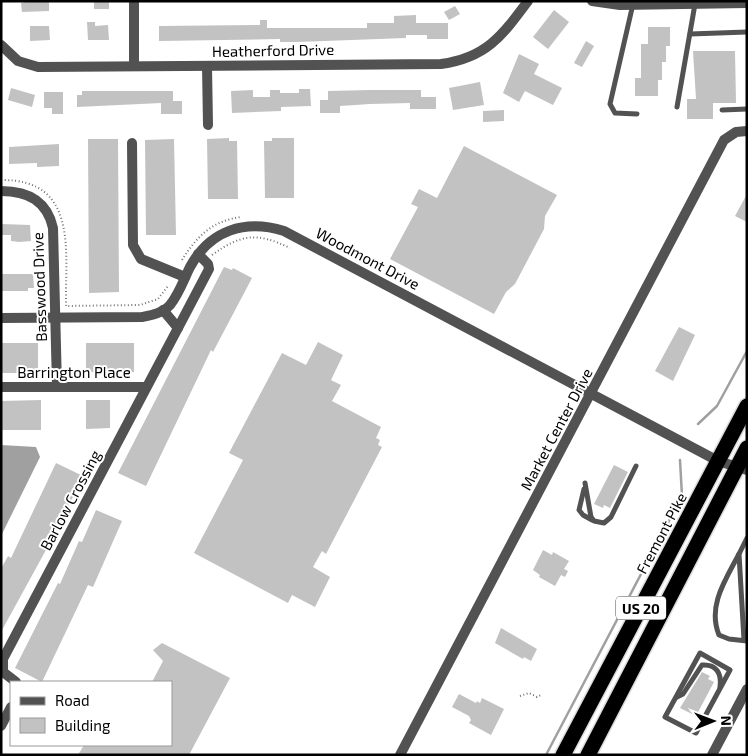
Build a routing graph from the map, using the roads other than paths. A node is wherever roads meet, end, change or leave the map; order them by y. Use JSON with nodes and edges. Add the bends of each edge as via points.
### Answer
{"nodes":[{"id":1,"x":134,"y":1,"type":"edge"},
{"id":2,"x":528,"y":1,"type":"edge"},
{"id":3,"x":592,"y":1,"type":"edge"},
{"id":4,"x":633,"y":3,"type":"edge"},
{"id":5,"x":696,"y":3,"type":"edge"},
{"id":6,"x":747,"y":4,"type":"edge"},
{"id":7,"x":747,"y":32,"type":"edge"},
{"id":8,"x":690,"y":34,"type":"junction"},
{"id":9,"x":1,"y":45,"type":"edge"},
{"id":10,"x":134,"y":66,"type":"junction"},
{"id":11,"x":207,"y":66,"type":"junction"},
{"id":12,"x":677,"y":107,"type":"dead end"},
{"id":13,"x":747,"y":109,"type":"edge"},
{"id":14,"x":722,"y":110,"type":"dead end"},
{"id":15,"x":637,"y":114,"type":"dead end"},
{"id":16,"x":208,"y":125,"type":"dead end"},
{"id":17,"x":747,"y":131,"type":"edge"},
{"id":18,"x":132,"y":143,"type":"dead end"},
{"id":19,"x":1,"y":191,"type":"edge"},
{"id":20,"x":198,"y":254,"type":"junction"},
{"id":21,"x":185,"y":277,"type":"junction"},
{"id":22,"x":163,"y":310,"type":"junction"},
{"id":23,"x":55,"y":317,"type":"junction"},
{"id":24,"x":1,"y":318,"type":"edge"},
{"id":25,"x":178,"y":328,"type":"junction"},
{"id":26,"x":1,"y":386,"type":"edge"},
{"id":27,"x":57,"y":386,"type":"junction"},
{"id":28,"x":146,"y":387,"type":"junction"},
{"id":29,"x":592,"y":395,"type":"junction"},
{"id":30,"x":747,"y":406,"type":"edge"},
{"id":31,"x":747,"y":448,"type":"edge"},
{"id":32,"x":636,"y":466,"type":"dead end"},
{"id":33,"x":732,"y":466,"type":"edge"},
{"id":34,"x":594,"y":521,"type":"junction"},
{"id":35,"x":747,"y":538,"type":"edge"},
{"id":36,"x":739,"y":554,"type":"junction"},
{"id":37,"x":745,"y":626,"type":"edge"},
{"id":38,"x":746,"y":641,"type":"edge"},
{"id":39,"x":15,"y":681,"type":"edge"},
{"id":40,"x":747,"y":689,"type":"edge"},
{"id":41,"x":718,"y":692,"type":"junction"},
{"id":42,"x":676,"y":697,"type":"junction"},
{"id":43,"x":10,"y":709,"type":"edge"},
{"id":44,"x":1,"y":726,"type":"edge"},
{"id":45,"x":400,"y":755,"type":"edge"},
{"id":46,"x":563,"y":755,"type":"edge"},
{"id":47,"x":588,"y":755,"type":"edge"},
{"id":48,"x":712,"y":755,"type":"edge"}],
"edges":[{"from":1,"to":10,"type":"street"},
{"from":2,"to":11,"type":"street","name":"Heatherford Drive","via":[[490,46],[455,62]]},
{"from":3,"to":4,"type":"street"},
{"from":4,"to":5,"type":"street"},
{"from":4,"to":15,"type":"lane","via":[[610,104],[614,114]]},
{"from":5,"to":6,"type":"street"},
{"from":5,"to":8,"type":"lane"},
{"from":7,"to":8,"type":"lane"},
{"from":8,"to":12,"type":"lane"},
{"from":9,"to":10,"type":"street","name":"Heatherford Drive","via":[[12,57],[31,66]]},
{"from":10,"to":11,"type":"street","name":"Heatherford Drive"},
{"from":11,"to":16,"type":"street"},
{"from":13,"to":14,"type":"lane"},
{"from":17,"to":29,"type":"street","name":"Market Center Drive","via":[[736,132],[724,140]]},
{"from":18,"to":21,"type":"street","via":[[133,245],[141,259]]},
{"from":19,"to":23,"type":"street","name":"Basswood Drive","via":[[28,194],[44,206],[51,217]]},
{"from":20,"to":21,"type":"street","name":"Woodmont Drive"},
{"from":20,"to":25,"type":"street","name":"Barlow Crossing","via":[[209,269]]},
{"from":20,"to":29,"type":"street","name":"Woodmont Drive","via":[[210,240],[232,228],[250,225],[284,231]]},
{"from":21,"to":22,"type":"street","name":"Woodmont Drive","via":[[170,305]]},
{"from":22,"to":23,"type":"street","via":[[142,317]]},
{"from":22,"to":25,"type":"street"},
{"from":23,"to":24,"type":"street"},
{"from":23,"to":27,"type":"street","name":"Basswood Drive"},
{"from":25,"to":28,"type":"street","name":"Barlow Crossing"},
{"from":26,"to":27,"type":"street","name":"Barrington Place"},
{"from":27,"to":28,"type":"street","name":"Barrington Place"},
{"from":28,"to":39,"type":"street","name":"Barlow Crossing","via":[[3,659],[3,672]]},
{"from":29,"to":33,"type":"street","name":"Woodmont Drive"},
{"from":29,"to":45,"type":"street","name":"Market Center Drive"},
{"from":30,"to":33,"type":"highway","name":"Fremont Pike","number":"US 20"},
{"from":31,"to":33,"type":"highway","name":"Fremont Pike","number":"US 20"},
{"from":32,"to":34,"type":"lane","via":[[607,521]]},
{"from":33,"to":46,"type":"highway","name":"Fremont Pike","number":"US 20"},
{"from":33,"to":47,"type":"highway","name":"Fremont Pike","number":"US 20"},
{"from":34,"to":34,"type":"lane","via":[[589,513],[585,483],[579,510]]},
{"from":35,"to":36,"type":"lane"},
{"from":36,"to":37,"type":"lane"},
{"from":36,"to":38,"type":"lane","via":[[716,598],[716,627],[719,635]]},
{"from":37,"to":38,"type":"lane"},
{"from":40,"to":48,"type":"street"},
{"from":41,"to":42,"type":"lane","via":[[719,671],[702,664],[684,694]]},
{"from":41,"to":42,"type":"lane","via":[[696,733],[665,717]]},
{"from":41,"to":42,"type":"lane","via":[[730,670],[700,653]]},
{"from":43,"to":44,"type":"street"}]}
